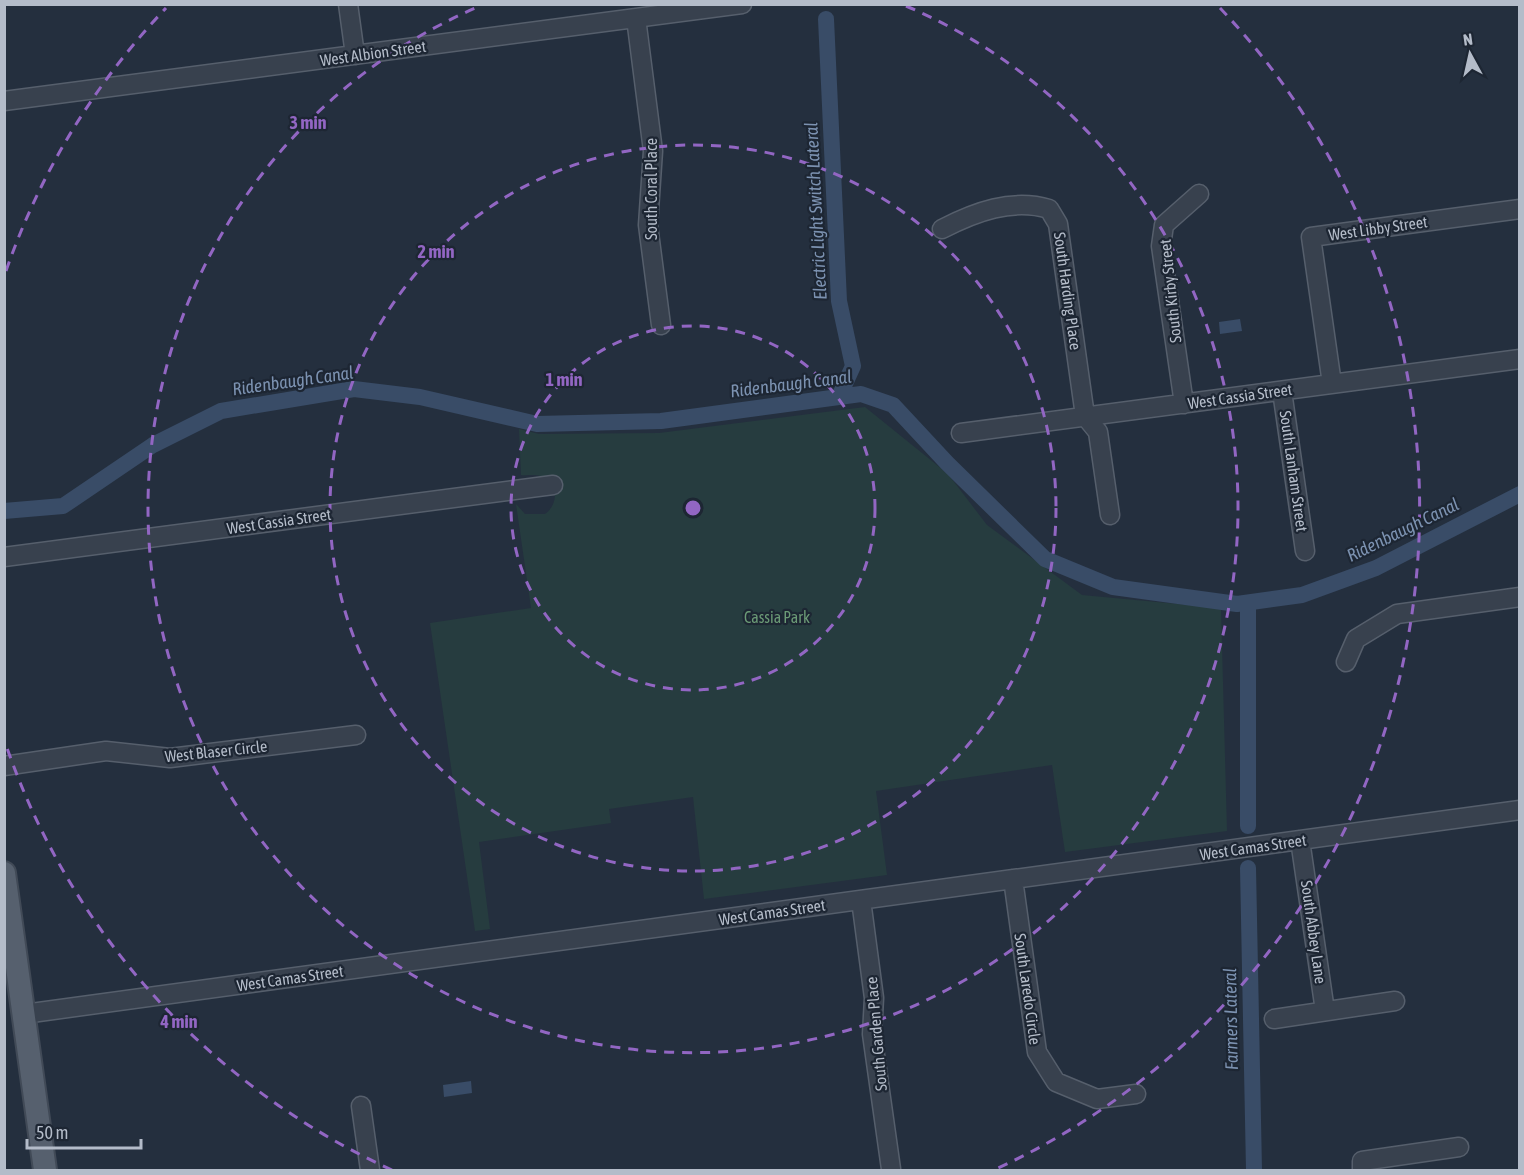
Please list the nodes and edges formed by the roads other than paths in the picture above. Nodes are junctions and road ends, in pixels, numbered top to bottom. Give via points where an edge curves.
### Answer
1 (348, 4) edge
2 (742, 4) edge
3 (636, 18) junction
4 (355, 55) junction
5 (4, 101) edge
6 (1199, 194) dead end
7 (1520, 209) edge
8 (942, 229) dead end
9 (661, 325) dead end
10 (1520, 359) edge
11 (1332, 384) junction
12 (1282, 391) junction
13 (1184, 404) junction
14 (1085, 417) junction
15 (961, 433) dead end
16 (553, 485) dead end
17 (1110, 516) dead end
18 (1305, 551) dead end
19 (4, 557) edge
20 (1520, 597) edge
21 (1346, 662) dead end
22 (356, 735) dead end
23 (4, 766) edge
24 (1520, 810) edge
25 (1301, 846) junction
26 (4, 873) edge
27 (1013, 879) junction
28 (861, 900) junction
29 (12, 978) edge
30 (1395, 1001) dead end
31 (1326, 1011) junction
32 (24, 1014) junction
33 (1274, 1019) dead end
34 (1136, 1094) dead end
35 (361, 1106) dead end
36 (1459, 1147) dead end
37 (891, 1169) dead end
38 (45, 1170) edge
39 (370, 1170) edge
40 (1362, 1170) edge

1 - 4 street
2 - 3 street, West Albion Street
3 - 4 street, West Albion Street
3 - 9 street, South Coral Place via 653,151 648,225
4 - 5 street, West Albion Street
6 - 13 street, South Kirby Street via 1164,225 1161,246
7 - 11 street, West Libby Street via 1311,237
8 - 14 street, South Harding Place via 975,212 1032,204 1049,209 1058,224
10 - 11 street, West Cassia Street
11 - 12 street, West Cassia Street
12 - 13 street, West Cassia Street
12 - 18 street, South Lanham Street
13 - 14 street, West Cassia Street
14 - 15 street, West Cassia Street
14 - 17 street via 1098,432
16 - 19 street, West Cassia Street
20 - 21 street via 1397,614 1356,639
22 - 23 street, West Blaser Circle via 170,758 106,751
24 - 25 street, West Camas Street
25 - 27 street, West Camas Street
25 - 31 street, South Abbey Lane
26 - 29 main road
27 - 28 street, West Camas Street
27 - 34 street, South Laredo Circle via 1037,1052 1056,1083 1097,1099
28 - 32 street, West Camas Street
28 - 37 street, South Garden Place via 874,998 872,1034
29 - 32 main road
30 - 31 street
31 - 33 street
32 - 38 main road
35 - 39 street
36 - 40 street via 1362,1161

